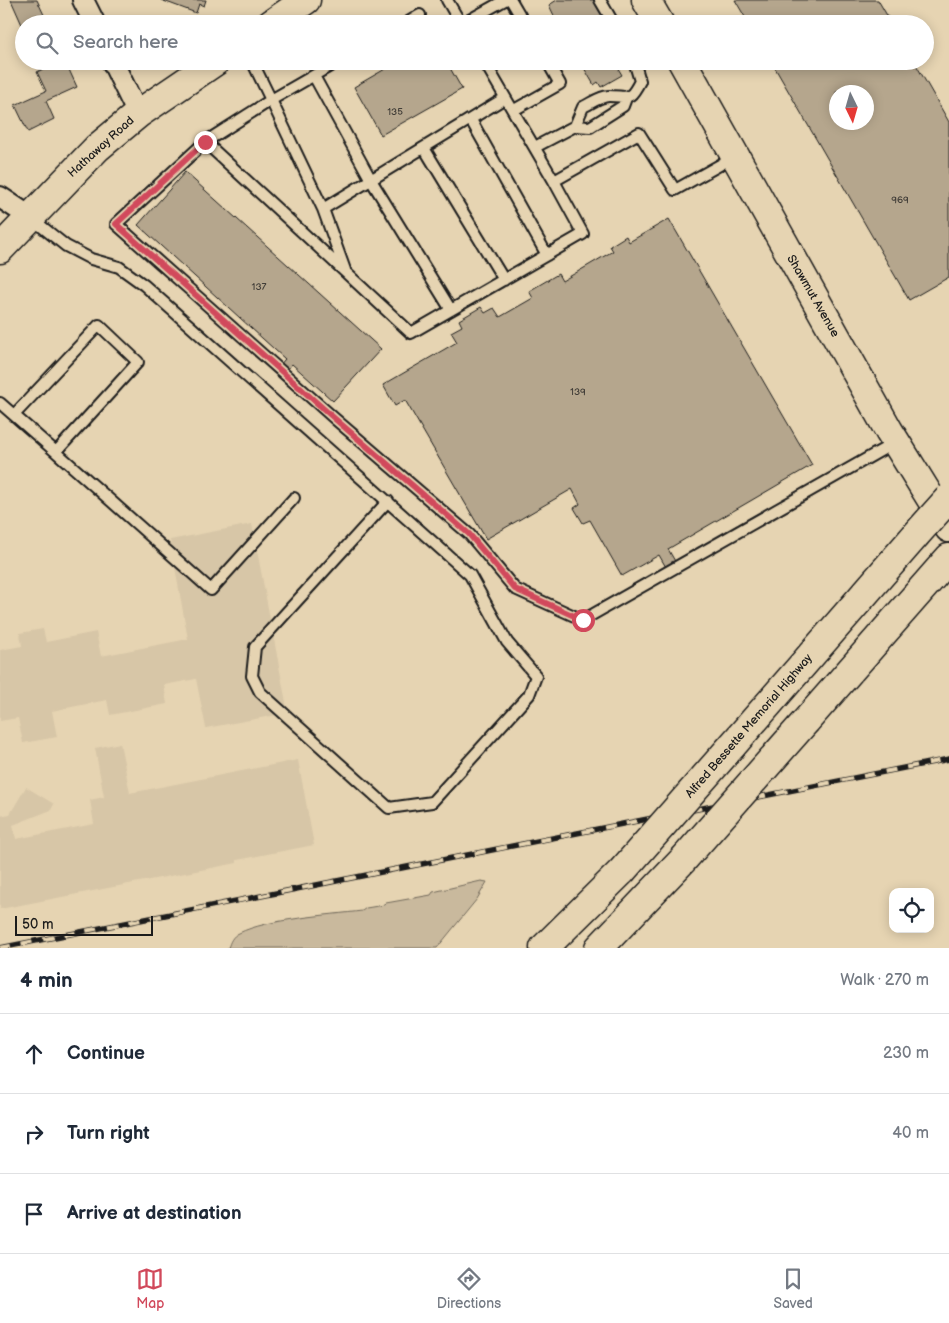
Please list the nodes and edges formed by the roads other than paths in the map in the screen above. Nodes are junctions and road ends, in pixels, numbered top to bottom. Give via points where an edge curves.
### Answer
1 (83, 0) edge
2 (306, 0) edge
3 (448, 0) edge
4 (504, 0) edge
5 (600, 0) edge
6 (646, 0) edge
7 (90, 15) edge
8 (284, 15) edge
9 (457, 15) edge
10 (478, 15) edge
11 (517, 15) edge
12 (609, 15) edge
13 (655, 15) edge
14 (116, 70) edge
15 (203, 70) edge
16 (256, 70) edge
17 (324, 70) edge
18 (489, 70) edge
19 (552, 70) edge
20 (637, 70) edge
21 (687, 70) edge
22 (314, 76) junction
23 (505, 98) junction
24 (626, 98) junction
25 (271, 100) junction
26 (514, 110) junction
27 (138, 114) junction
28 (471, 120) junction
29 (575, 126) junction
30 (205, 142) junction
31 (535, 147) junction
32 (424, 148) junction
33 (735, 156) junction
34 (371, 180) junction
35 (554, 181) junction
36 (0, 197) edge
37 (324, 209) junction
38 (30, 217) junction
39 (0, 249) edge
40 (547, 255) junction
41 (346, 273) junction
42 (504, 280) junction
43 (451, 310) junction
44 (0, 403) edge
45 (14, 415) junction
46 (896, 442) junction
47 (56, 452) junction
48 (294, 498) dead end
49 (949, 498) edge
50 (388, 501) junction
51 (949, 528) edge
52 (942, 567) edge
53 (544, 948) edge
54 (599, 948) edge

1 - 7 street
2 - 8 main road
3 - 9 lane
4 - 10 lane
4 - 11 lane
5 - 12 lane
6 - 13 main road
14 - 27 street
15 - 27 main road, Hathaway Road
16 - 25 lane
17 - 22 lane
18 - 23 lane
19 - 26 lane via 560,84
20 - 24 lane via 640,81 634,94
21 - 33 main road, Shawmut Avenue
22 - 25 lane
22 - 34 lane
23 - 26 lane
23 - 28 lane
24 - 29 lane via 623,106 590,126
24 - 29 lane via 607,96 582,107
25 - 30 lane
25 - 37 lane
26 - 31 lane
27 - 38 main road, Hathaway Road via 97,148
28 - 32 lane
28 - 40 lane
29 - 31 lane
30 - 41 lane
30 - 46 lane via 116,224 469,534 515,589 583,620
31 - 35 lane
32 - 34 lane
32 - 42 lane
33 - 35 lane via 675,190 639,134
33 - 46 main road, Shawmut Avenue
34 - 37 lane
34 - 43 lane
35 - 40 lane via 583,234
36 - 38 street
37 - 41 lane
38 - 39 main road, Hathaway Road
38 - 50 lane via 66,246 91,259 119,267 144,285
40 - 42 lane
41 - 43 lane via 412,334
42 - 43 lane
44 - 45 lane
45 - 47 lane
45 - 47 lane via 99,325 138,362
46 - 51 main road, Shawmut Avenue
47 - 48 lane via 211,590
49 - 53 main road, Alfred Bessette Memorial Highway, bridge via 622,871
50 - 50 lane via 470,575 507,642 536,676 529,695 432,802 389,808 260,692 252,676 255,647
52 - 54 main road, bridge via 683,860

